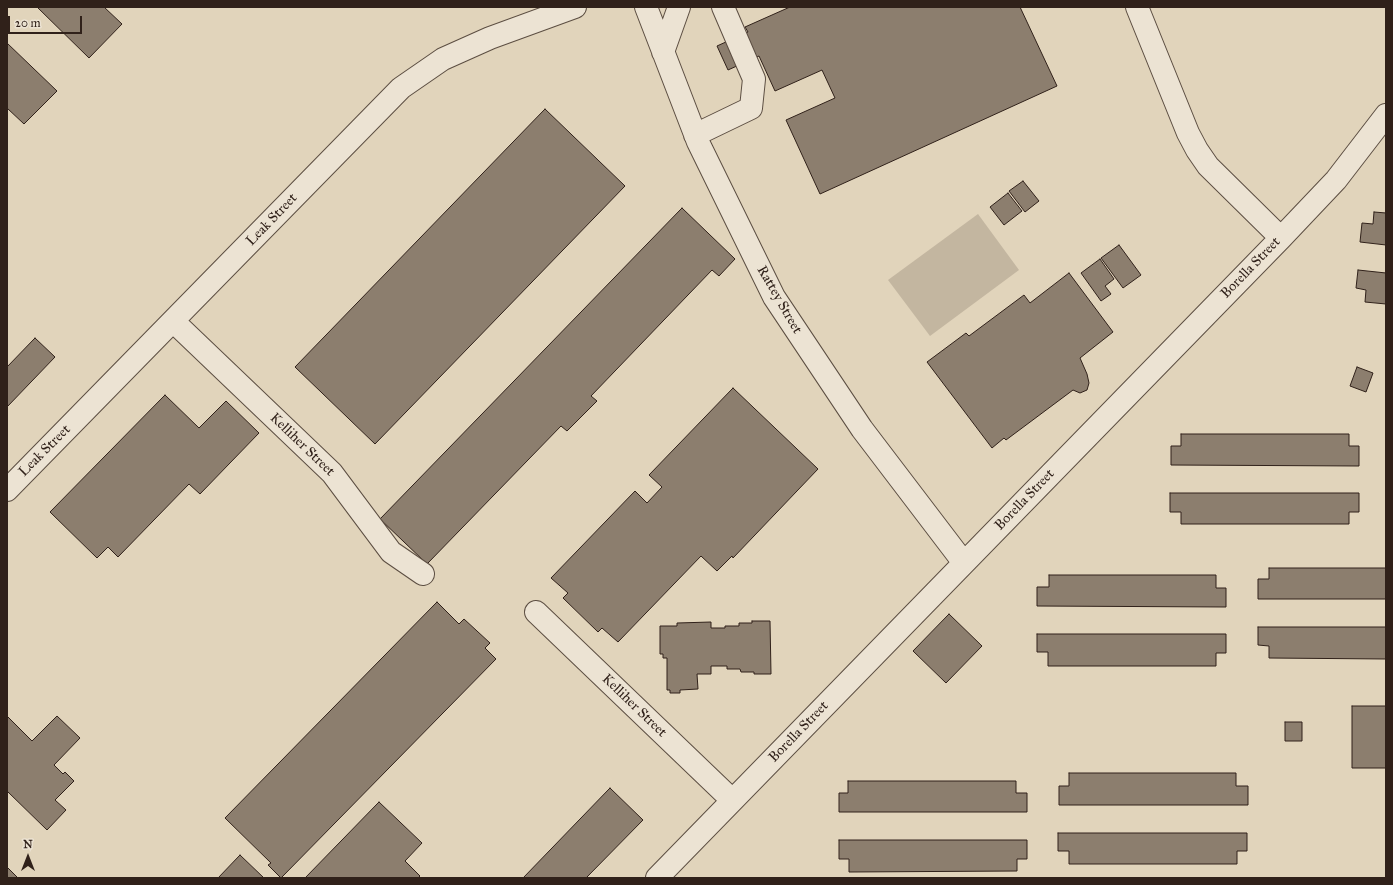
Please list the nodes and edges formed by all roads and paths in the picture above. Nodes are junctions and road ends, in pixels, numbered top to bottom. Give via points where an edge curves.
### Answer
1 (575, 7) edge
2 (646, 7) edge
3 (679, 7) edge
4 (723, 7) edge
5 (1137, 7) edge
6 (663, 52) junction
7 (1386, 115) edge
8 (695, 135) junction
9 (1281, 238) junction
10 (173, 321) junction
11 (7, 490) edge
12 (964, 563) junction
13 (423, 574) dead end
14 (536, 612) dead end
15 (732, 800) junction
16 (657, 878) edge

1 - 10 lane, Leak Street via 490,38 443,59 401,88
2 - 6 lane, Rattey Street
3 - 6 lane
4 - 8 lane via 754,79 751,108
5 - 9 lane via 1197,150 1208,166
6 - 8 lane, Rattey Street
7 - 9 lane, Borella Street via 1336,180
8 - 12 lane, Rattey Street via 774,297 862,429
9 - 12 lane, Borella Street
10 - 11 lane, Leak Street
10 - 13 lane, Kelliher Street via 332,473 392,552
12 - 15 lane, Borella Street
14 - 15 lane, Kelliher Street
15 - 16 lane, Borella Street

